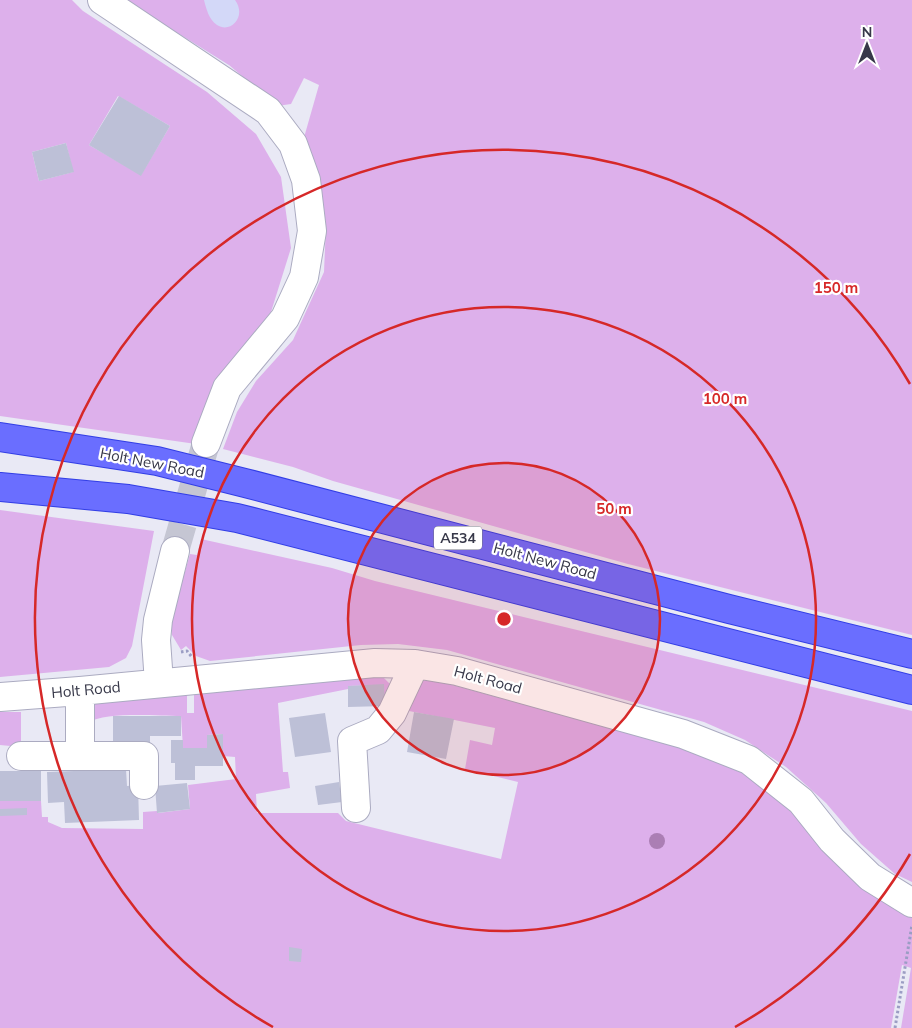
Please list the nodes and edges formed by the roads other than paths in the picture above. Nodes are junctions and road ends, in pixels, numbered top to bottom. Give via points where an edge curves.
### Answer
1 (102, 0) edge
2 (0, 438) edge
3 (206, 443) tunnel mouth
4 (0, 487) edge
5 (175, 551) tunnel mouth
6 (912, 654) edge
7 (415, 664) junction
8 (159, 684) junction
9 (912, 690) edge
10 (80, 692) junction
11 (0, 697) edge
12 (21, 756) dead end
13 (80, 756) junction
14 (144, 785) dead end
15 (356, 808) dead end
16 (912, 903) edge

1 - 3 street via 268,110 293,144 306,180 312,231 304,277 286,318 227,388
2 - 6 highway, Holt New Road / A534 via 157,461
4 - 9 highway, A534 via 128,499 237,518
5 - 8 street via 158,620
7 - 8 street, Holt Road via 375,663
7 - 15 street via 392,713 378,730 352,741
7 - 16 street, Holt Road via 457,671 683,734 748,760 801,801 832,840 870,877
8 - 10 street, Holt Road
10 - 11 street, Holt Road
10 - 13 street
12 - 13 street
13 - 14 street via 144,756

